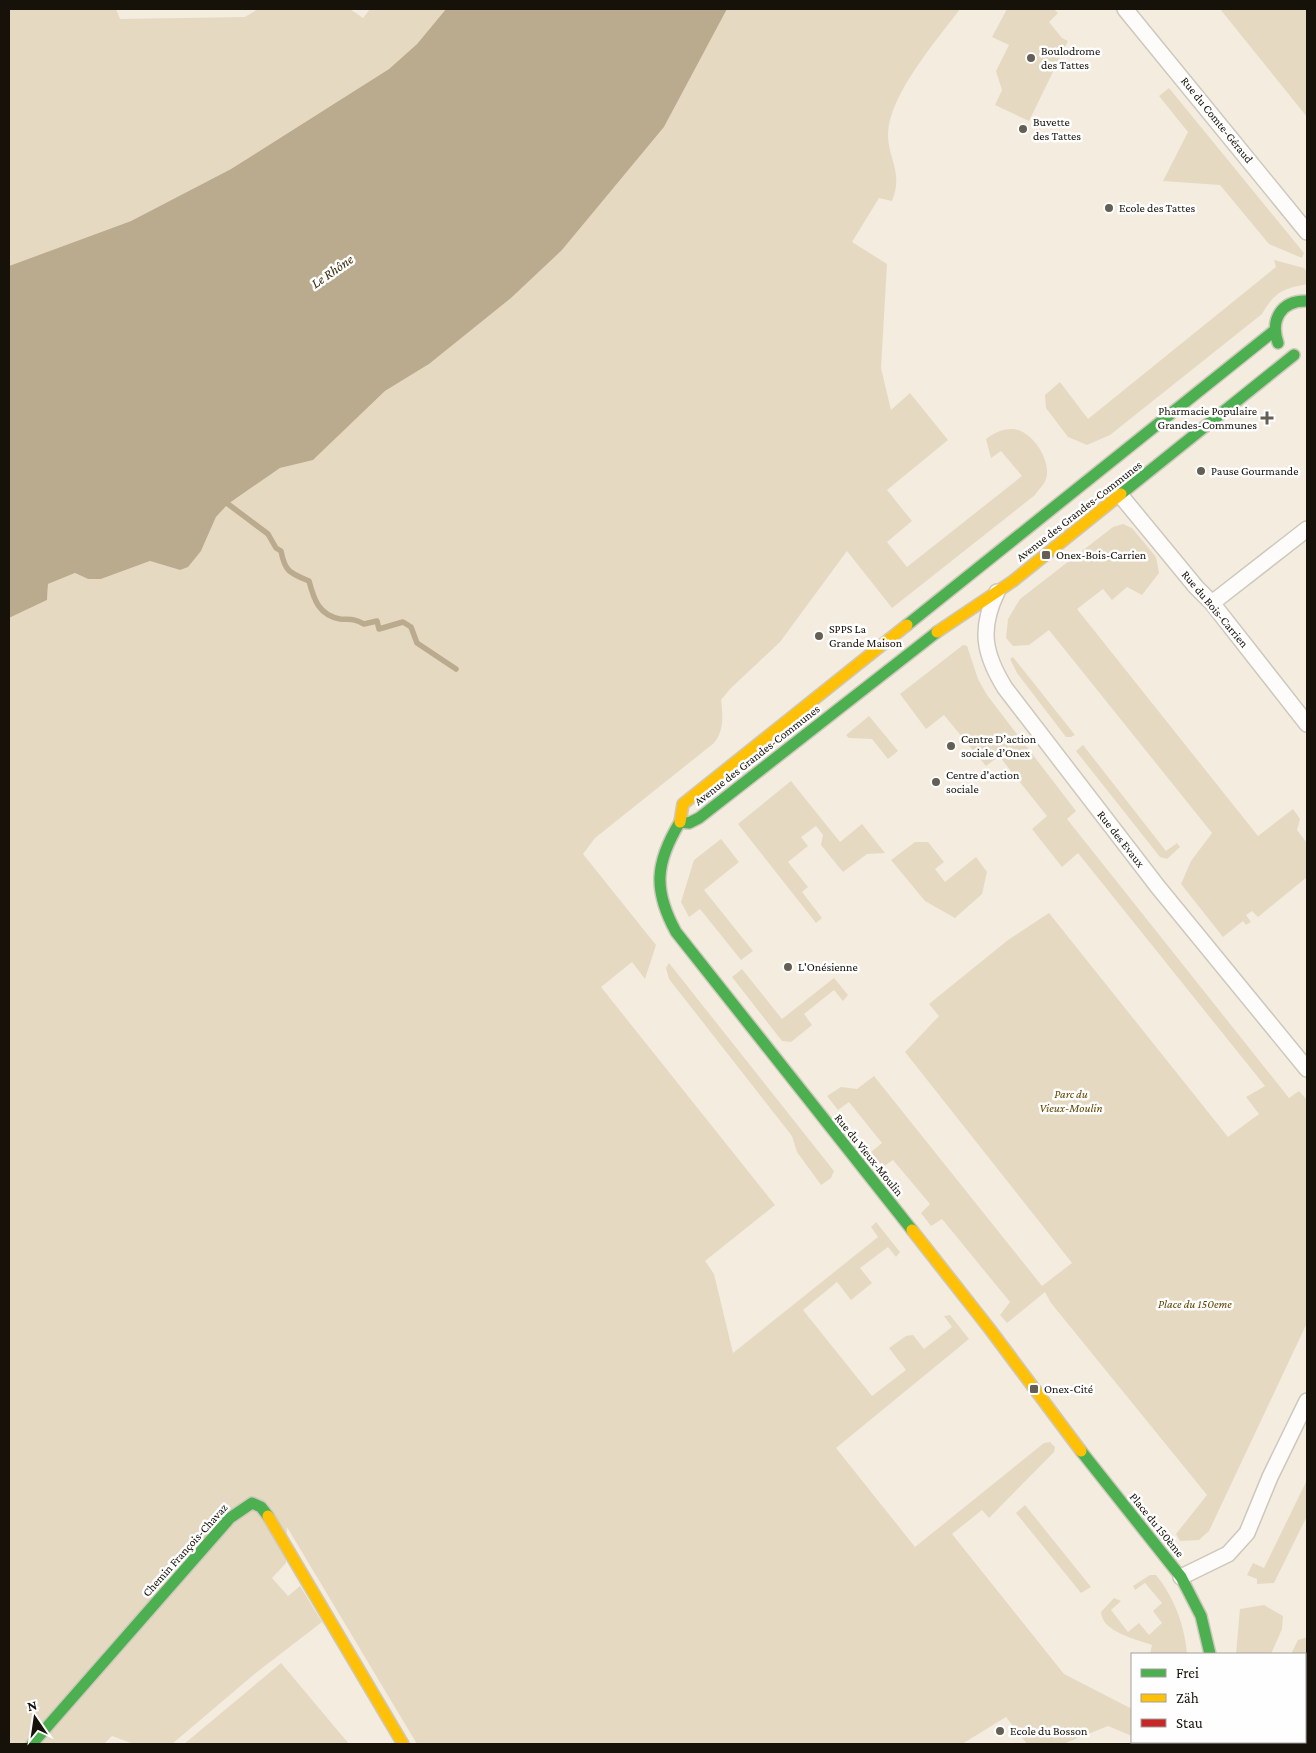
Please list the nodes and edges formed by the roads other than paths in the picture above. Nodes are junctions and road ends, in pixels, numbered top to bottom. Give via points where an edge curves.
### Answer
1 (1125, 9) edge
2 (1307, 232) edge
3 (1307, 301) edge
4 (1274, 330) junction
5 (1294, 354) junction
6 (1307, 355) edge
7 (1106, 476) junction
8 (1121, 496) junction
9 (1307, 529) edge
10 (998, 589) junction
11 (1212, 602) junction
12 (1307, 724) edge
13 (680, 822) junction
14 (1307, 1068) edge
15 (1307, 1401) edge
16 (1112, 1491) joint
17 (1181, 1577) junction
18 (1210, 1653) edge
19 (32, 1744) edge
20 (403, 1744) edge

1 - 2 street, Rue du Comte-Géraud
3 - 4 street via 1296,300 1284,306 1276,317
4 - 5 street via 1278,343
4 - 7 street, Avenue des Grandes-Communes
5 - 6 street
5 - 8 street, Avenue des Grandes-Communes
7 - 8 street
7 - 13 street, Avenue des Grandes-Communes via 683,804
8 - 10 street, Avenue des Grandes-Communes via 1013,581
8 - 11 street, Rue du Bois-Carrien
9 - 11 street
10 - 13 street, Avenue des Grandes-Communes via 944,626 700,818 689,823
10 - 14 street, Rue des Evaux via 991,604 985,637 989,660 1005,688 1158,887
11 - 12 street, Rue du Bois-Carrien
13 - 16 street, Rue du Vieux-Moulin via 665,849 658,877 661,899 676,932 989,1328
15 - 17 street via 1247,1533 1228,1554
16 - 17 street, Place du 150ème
17 - 18 street via 1201,1616
19 - 20 street, Chemin François-Chavaz via 230,1518 252,1503 261,1507 269,1517

